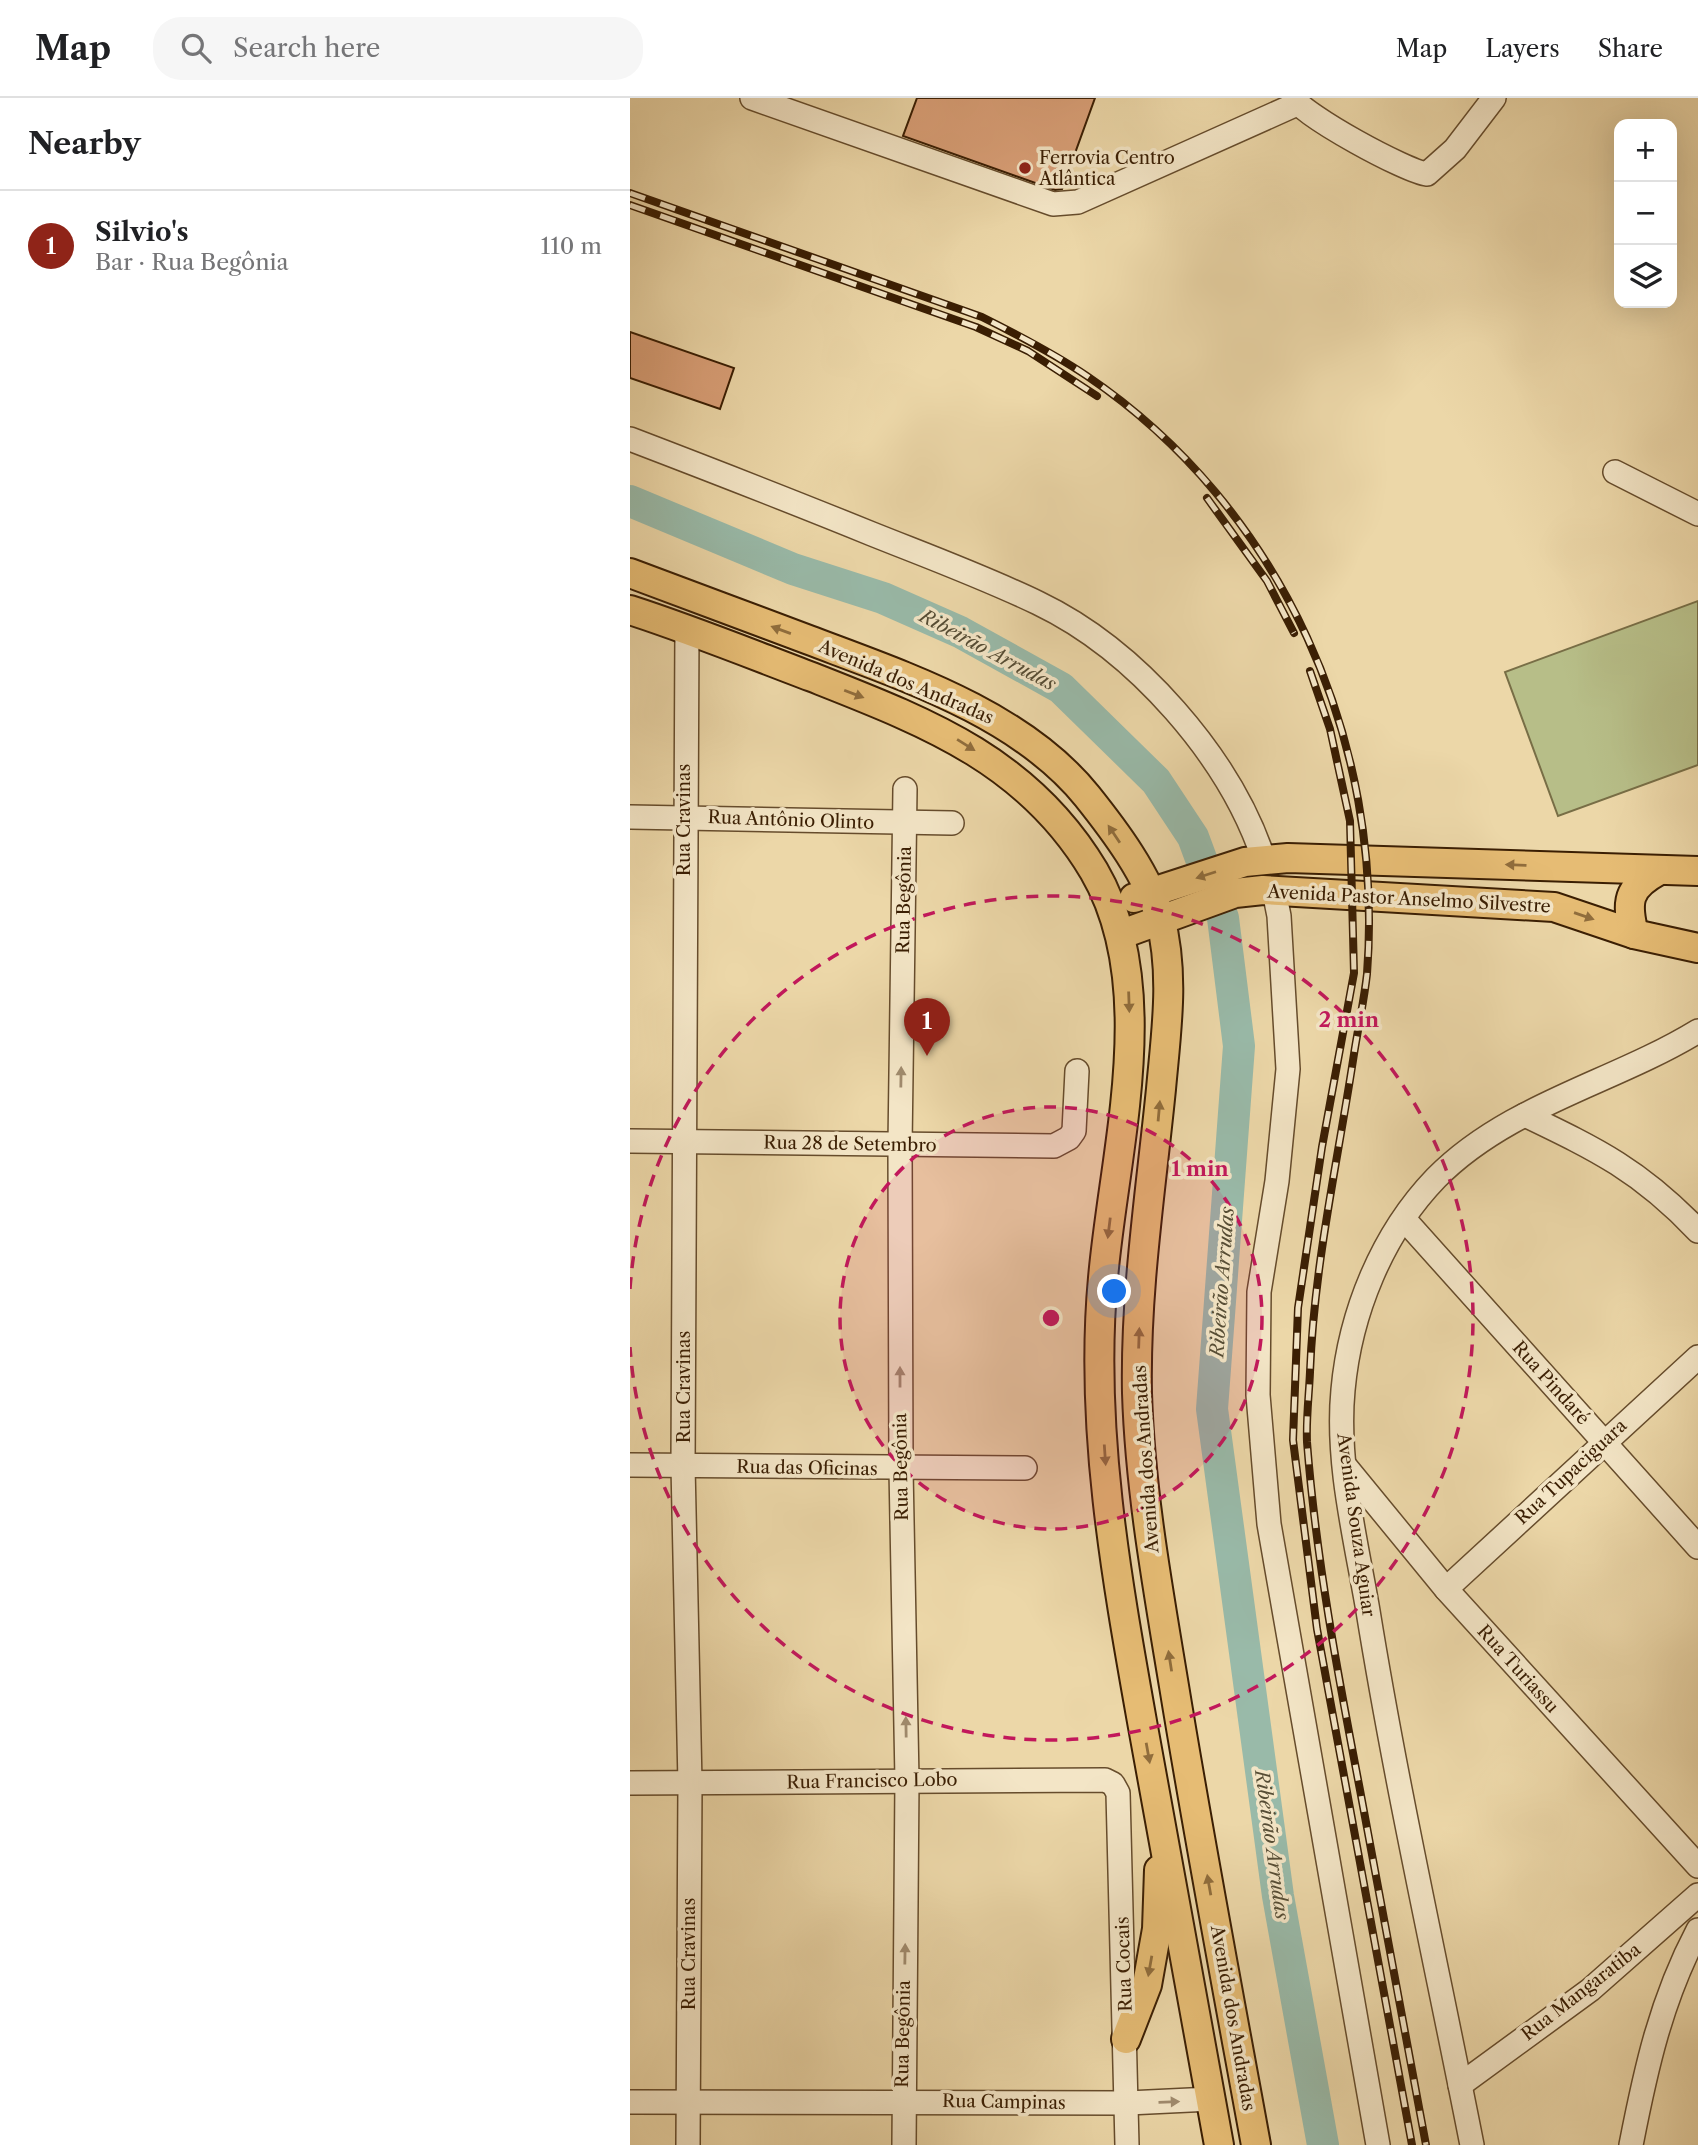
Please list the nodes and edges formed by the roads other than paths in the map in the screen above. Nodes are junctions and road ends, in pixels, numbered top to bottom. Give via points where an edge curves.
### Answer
1 (752, 98) edge
2 (1494, 98) edge
3 (1296, 101) edge
4 (630, 439) edge
5 (1615, 472) dead end
6 (1698, 514) edge
7 (630, 573) edge
8 (630, 610) edge
9 (687, 628) junction
10 (905, 789) dead end
11 (630, 817) edge
12 (684, 817) junction
13 (952, 823) dead end
14 (906, 824) junction
15 (1254, 861) junction
16 (1658, 871) junction
17 (1698, 871) edge
18 (1261, 891) junction
19 (1163, 903) junction
20 (1112, 908) junction
21 (1122, 934) junction
22 (1634, 934) junction
23 (1698, 948) edge
24 (1698, 1031) edge
25 (1077, 1071) dead end
26 (1525, 1115) junction
27 (630, 1142) edge
28 (685, 1142) junction
29 (900, 1145) junction
30 (1404, 1219) junction
31 (1698, 1231) edge
32 (1698, 1357) edge
33 (1604, 1442) junction
34 (630, 1465) edge
35 (683, 1466) junction
36 (1345, 1466) junction
37 (1026, 1468) dead end
38 (901, 1469) junction
39 (1698, 1547) edge
40 (1446, 1589) junction
41 (907, 1780) junction
42 (630, 1783) edge
43 (690, 1783) junction
44 (1113, 1784) joint
45 (1161, 1825) junction
46 (1698, 1866) edge
47 (1698, 1895) edge
48 (1698, 1930) edge
49 (1126, 2039) junction
50 (1460, 2085) junction
51 (1211, 2099) junction
52 (902, 2101) junction
53 (630, 2102) edge
54 (688, 2102) junction
55 (1128, 2103) junction
56 (688, 2145) edge
57 (904, 2145) edge
58 (1127, 2145) edge
59 (1219, 2145) edge
60 (1256, 2145) edge
61 (1378, 2145) edge
62 (1472, 2145) edge
63 (1631, 2145) edge

1 - 3 street via 1053,204 1078,202
2 - 3 street via 1449,156 1427,174 1399,166
4 - 15 street via 1039,603 1075,625 1122,660 1191,731 1227,779
5 - 6 street
19 -> 7 main road, Avenida dos Andradas via 1084,791 1033,744 993,717 870,663
8 - 9 main road, Avenida dos Andradas
9 - 12 street, Rua Cravinas
9 -> 20 main road, Avenida dos Andradas via 905,714 979,753 1021,783 1053,814 1095,873
10 - 14 street, Rua Begônia
11 - 12 street, Rua Antônio Olinto
12 - 14 street, Rua Antônio Olinto
12 - 28 street, Rua Cravinas
13 - 14 street, Rua Antônio Olinto
29 -> 14 street, Rua Begônia
16 -> 15 main road, Avenida Pastor Anselmo Silvestre via 1288,858
15 -> 19 main road, Avenida Pastor Anselmo Silvestre
16 - 17 main road, Avenida Pastor Anselmo Silvestre
16 - 22 main road via 1644,878 1630,898
18 - 19 main road, Avenida Pastor Anselmo Silvestre
18 -> 22 main road, Avenida Pastor Anselmo Silvestre via 1531,904 1577,913
18 - 61 street via 1279,916 1288,1069 1277,1181 1259,1292 1261,1421 1269,1524
19 - 20 main road, Avenida Pastor Anselmo Silvestre
19 - 21 main road, Avenida Pastor Anselmo Silvestre
60 -> 19 main road, Avenida dos Andradas via 1152,1556 1137,1392 1168,1014
20 - 21 main road, Avenida dos Andradas
21 -> 45 main road, Avenida dos Andradas via 1130,1033 1103,1279 1101,1387 1107,1485
22 - 23 main road, Avenida Pastor Anselmo Silvestre
24 - 26 street, Avenida Souza Aguiar
25 - 29 street, Rua 28 de Setembro via 1075,1122 1069,1138 1054,1146
26 - 30 street, Avenida Souza Aguiar via 1479,1143 1436,1178
26 - 31 street via 1636,1173
27 - 28 street, Rua 28 de Setembro
28 - 29 street, Rua 28 de Setembro
28 - 35 street, Rua Cravinas
38 -> 29 street, Rua Begônia
30 - 33 street, Rua Pindaré
30 - 36 street, Avenida Souza Aguiar via 1371,1278 1352,1328 1342,1391
32 - 33 street, Rua Tupaciguara
33 - 39 street, Rua Pindaré
33 - 40 street, Rua Tupaciguara
34 - 35 street, Rua das Oficinas
35 - 38 street, Rua das Oficinas
35 - 43 street, Rua Cravinas
36 - 40 street, Rua Turiassu
36 - 50 street, Avenida Souza Aguiar via 1384,1711
37 - 38 street, Rua das Oficinas
41 -> 38 street, Rua Begônia
40 - 46 street, Rua Turiassu
41 - 43 street, Rua Francisco Lobo
41 - 44 street, Rua Francisco Lobo via 1105,1780
52 -> 41 street, Rua Begônia
42 - 43 street, Rua Francisco Lobo
43 - 54 street, Rua Cravinas
44 - 49 street, Rua Cocais via 1118,1793
45 -> 49 main road via 1157,1929 1147,1985
45 - 51 main road, Avenida dos Andradas
47 - 50 street, Rua Mangaratiba via 1590,1990
48 - 63 street via 1677,1969 1650,2048
49 - 55 street, Rua Cocais
50 - 62 street, Avenida Souza Aguiar
55 -> 51 street, Rua Campinas
51 - 59 main road, Avenida dos Andradas
52 - 54 street, Rua Campinas
52 - 55 street, Rua Campinas
52 - 57 street, Rua Begônia
53 - 54 street, Rua Campinas
54 - 56 street, Rua Cravinas
55 - 58 street, Rua Cocais

